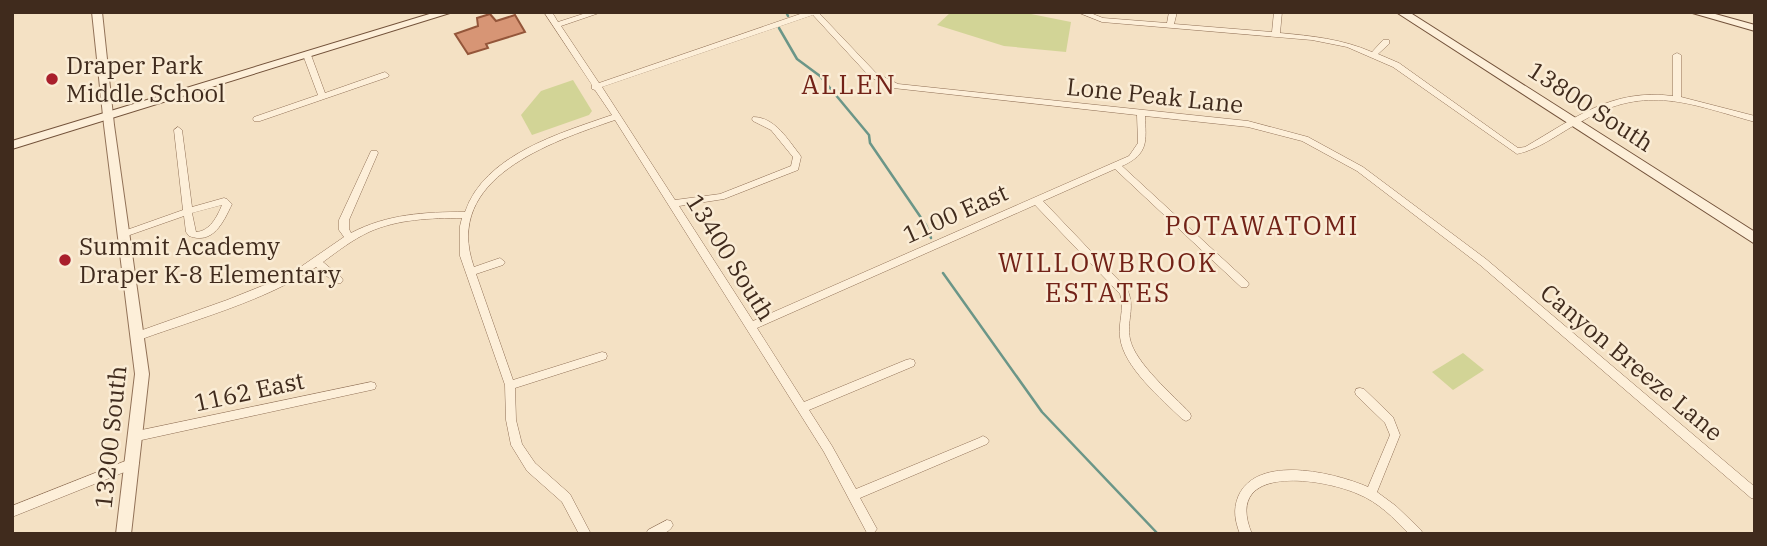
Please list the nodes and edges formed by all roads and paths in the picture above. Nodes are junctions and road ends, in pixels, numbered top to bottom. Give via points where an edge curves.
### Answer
1 (97, 12) edge
2 (448, 12) edge
3 (548, 12) edge
4 (598, 12) edge
5 (814, 12) edge
6 (1081, 12) edge
7 (1173, 12) edge
8 (1278, 12) edge
9 (1401, 12) edge
10 (1694, 12) edge
11 (431, 15) edge
12 (556, 25) junction
13 (1170, 26) junction
14 (1755, 28) edge
15 (1276, 35) junction
16 (1386, 42) dead end
17 (1374, 54) junction
18 (307, 55) junction
19 (1676, 55) dead end
20 (385, 75) dead end
21 (595, 87) junction
22 (322, 95) junction
23 (1676, 99) junction
24 (1141, 113) junction
25 (108, 116) junction
26 (616, 117) junction
27 (257, 119) dead end
28 (756, 119) dead end
29 (1755, 119) edge
30 (1575, 123) junction
31 (178, 130) dead end
32 (12, 145) edge
33 (374, 153) dead end
34 (1116, 165) junction
35 (1036, 200) junction
36 (672, 204) junction
37 (187, 213) junction
38 (467, 215) junction
39 (124, 234) junction
40 (350, 237) junction
41 (1755, 239) edge
42 (500, 262) dead end
43 (1483, 262) joint
44 (317, 263) junction
45 (471, 272) junction
46 (338, 280) dead end
47 (1244, 284) dead end
48 (750, 327) junction
49 (138, 336) junction
50 (602, 356) dead end
51 (910, 363) dead end
52 (510, 385) junction
53 (371, 386) dead end
54 (1360, 392) dead end
55 (802, 408) junction
56 (1186, 416) dead end
57 (137, 436) junction
58 (983, 441) dead end
59 (133, 463) junction
60 (1371, 494) junction
61 (1755, 494) edge
62 (853, 495) junction
63 (12, 512) edge
64 (667, 524) dead end
65 (872, 529) dead end
66 (123, 534) edge
67 (585, 534) edge
68 (653, 534) edge
69 (1246, 534) edge
70 (1417, 534) edge

1 - 25 street, 13200 South
2 - 11 main road
3 - 12 street, 13400 South
4 - 12 street
5 - 21 street, Lone Peak Lane
5 - 24 street, Lone Peak Lane via 873,75 889,84
6 - 13 street via 1097,19
7 - 13 street
8 - 15 street
9 - 30 main road, 13800 South
10 - 14 main road
11 - 18 main road
12 - 21 street, 13400 South
13 - 15 street
15 - 17 street via 1334,41
16 - 17 street
17 - 30 street via 1517,151
18 - 22 street
18 - 25 main road
19 - 23 street
20 - 22 street
21 - 26 street, 13400 South
22 - 27 street
23 - 29 street
23 - 30 street via 1624,100
24 - 34 street, 1100 East via 1140,148 1132,158
24 - 43 street, Lone Peak Lane via 1260,126 1315,144 1360,169
25 - 32 main road
25 - 39 street, 13200 South
26 - 36 street, 13400 South
26 - 38 street via 539,144 516,157 487,182
28 - 36 street via 774,128 797,157 795,168 721,197
30 - 41 main road, 13800 South
31 - 37 street
33 - 40 street via 344,219
34 - 35 street, 1100 East
34 - 47 street
35 - 48 street, 1100 East
35 - 56 street via 1124,292 1129,306 1125,334 1129,352
36 - 48 street, 13400 South
37 - 37 street via 192,234 205,235 213,229 226,202
37 - 39 street
38 - 40 street via 397,219
38 - 45 street via 463,246
39 - 49 street, 13200 South
40 - 44 street
42 - 45 street
43 - 61 street, Canyon Breeze Lane
44 - 46 street
44 - 49 street via 271,286
45 - 52 street
48 - 55 street, 13400 South
49 - 57 street, 13200 South via 142,374
50 - 52 street
51 - 55 street
52 - 67 street via 513,433 523,456 566,498
53 - 57 street, 1162 East
54 - 60 street via 1389,419 1395,435
55 - 62 street, 13400 South
57 - 59 street, 13200 South
58 - 62 street
59 - 63 street
59 - 66 street, 13200 South
60 - 69 street via 1342,483 1272,476 1255,484 1240,501 1239,518
60 - 70 street
62 - 65 street, 13400 South
64 - 68 street

